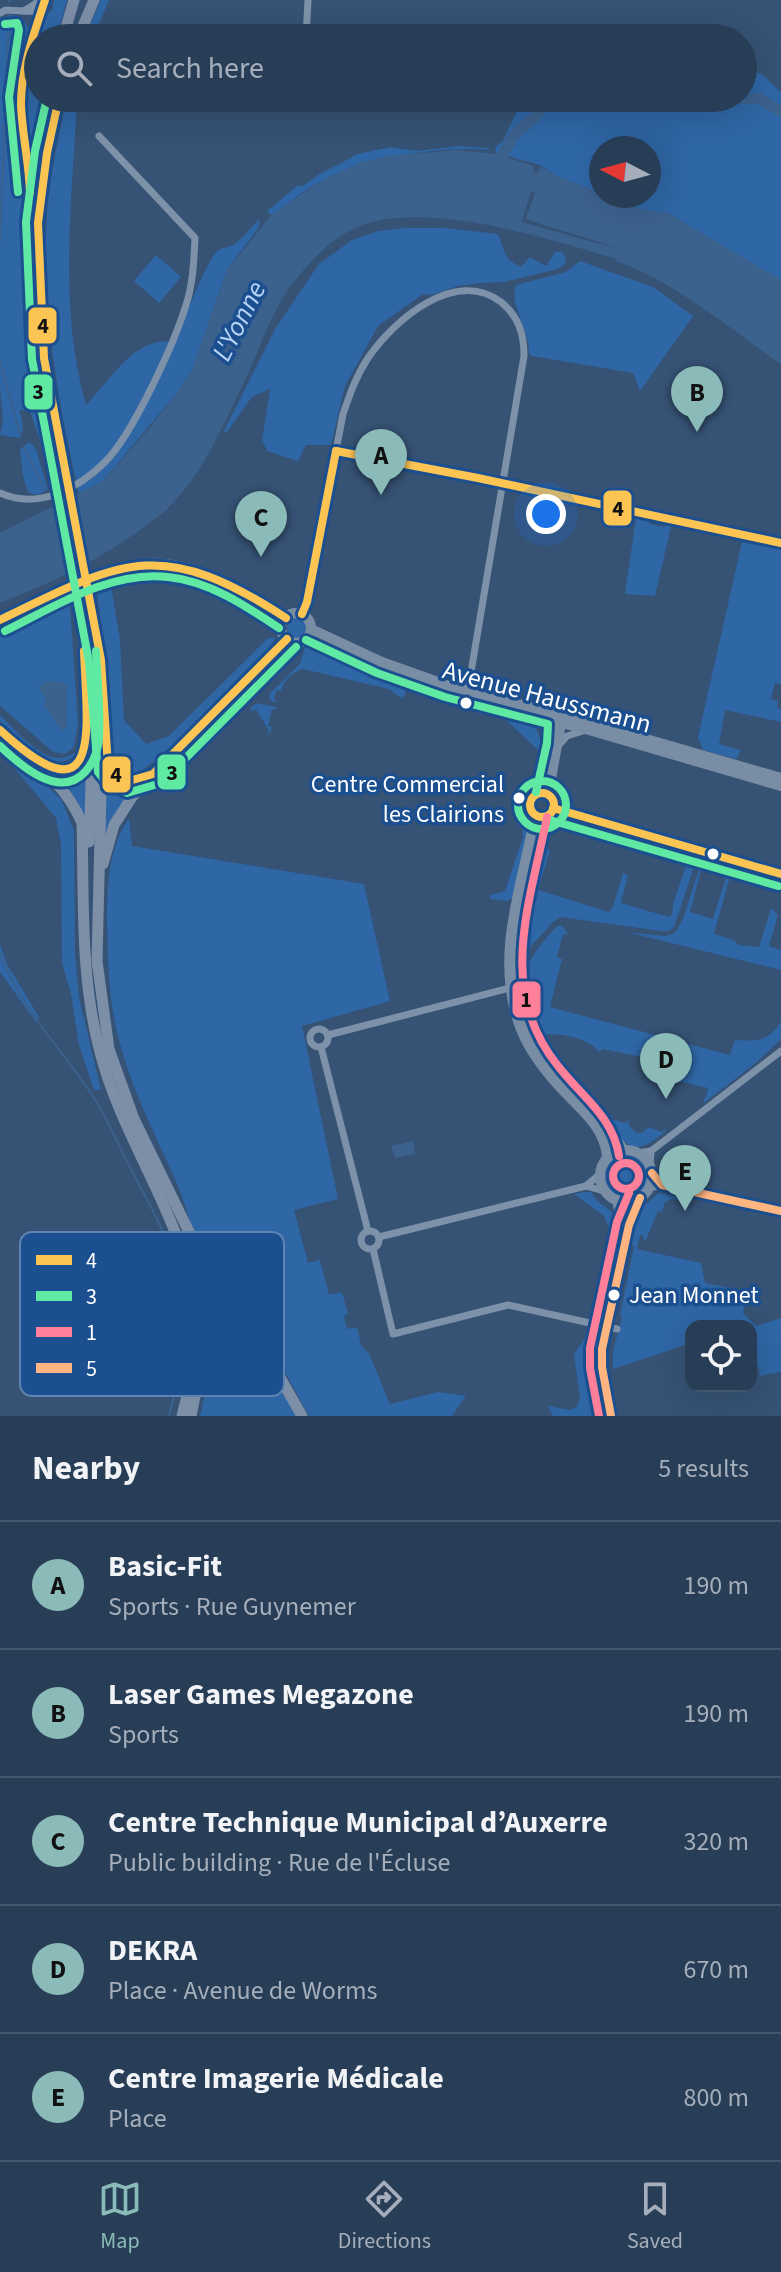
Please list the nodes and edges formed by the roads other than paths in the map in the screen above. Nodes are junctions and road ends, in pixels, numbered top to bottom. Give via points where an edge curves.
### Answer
1 (52, 0) edge
2 (74, 0) edge
3 (308, 0) edge
4 (93, 1) edge
5 (42, 4) edge
6 (24, 11) junction
7 (0, 13) edge
8 (31, 24) edge
9 (36, 24) edge
10 (67, 24) edge
11 (84, 24) edge
12 (307, 24) edge
13 (24, 65) edge
14 (47, 112) edge
15 (56, 112) edge
16 (99, 136) dead end
17 (37, 178) junction
18 (30, 224) junction
19 (44, 358) junction
20 (336, 451) junction
21 (60, 477) junction
22 (503, 483) junction
23 (0, 493) edge
24 (781, 543) edge
25 (82, 595) junction
26 (302, 614) junction
27 (286, 618) junction
28 (0, 620) edge
29 (82, 624) junction
30 (95, 633) junction
31 (309, 634) junction
32 (287, 639) junction
33 (468, 690) junction
34 (535, 716) junction
35 (560, 720) junction
36 (0, 730) edge
37 (589, 730) junction
38 (555, 744) junction
39 (35, 762) junction
40 (153, 774) junction
41 (781, 778) edge
42 (781, 786) edge
43 (543, 794) junction
44 (553, 808) junction
45 (539, 816) junction
46 (781, 874) edge
47 (97, 908) junction
48 (86, 927) junction
49 (510, 988) junction
50 (328, 1035) junction
51 (321, 1047) junction
52 (781, 1051) edge
53 (624, 1150) junction
54 (651, 1151) junction
55 (638, 1153) junction
56 (607, 1158) junction
57 (651, 1169) junction
58 (600, 1174) junction
59 (662, 1185) junction
60 (586, 1186) junction
61 (649, 1188) junction
62 (604, 1191) junction
63 (640, 1198) junction
64 (617, 1200) junction
65 (781, 1211) edge
66 (181, 1216) junction
67 (368, 1231) junction
68 (175, 1232) edge
69 (186, 1232) edge
70 (189, 1232) edge
71 (379, 1237) junction
72 (373, 1249) junction
73 (608, 1327) junction
74 (284, 1384) edge
75 (185, 1396) edge
76 (194, 1396) edge
77 (182, 1416) edge
78 (191, 1416) edge
79 (302, 1416) edge
80 (604, 1416) edge
81 (611, 1416) edge

1 - 5 main road via 50,8
2 - 10 main road
3 - 12 street
4 - 11 main road
5 - 6 street
5 - 6 street
5 - 9 main road
6 - 7 street
6 - 8 street
13 - 18 main road via 21,100
14 - 17 main road
15 - 19 main road via 38,223
16 - 23 street via 195,238 187,303 122,440 105,462 71,488 44,499
17 - 18 main road
17 - 19 main road via 35,282
18 - 21 main road via 34,338
19 - 21 main road
20 - 22 street
20 - 22 street via 353,385 374,349 424,305 470,290 495,298 522,330
20 - 26 street
21 - 25 main road, bridge
22 - 24 street
22 - 33 street
25 - 29 main road
25 - 30 main road
26 - 27 street
26 - 31 street via 309,620
27 - 28 street via 198,571 151,563 106,572
27 - 32 street via 282,626
29 - 39 main road via 85,752 68,769 58,771
29 - 48 main road via 92,715
30 - 40 main road via 108,766 129,781
30 - 47 main road via 102,750
31 - 32 street via 299,643
31 - 33 street, Avenue Haussmann
31 - 34 street, Avenue Haussmann via 420,685
32 - 40 main road
33 - 35 street, Avenue Haussmann
34 - 35 street, Avenue Haussmann
34 - 38 street
35 - 37 street, Avenue Haussmann
35 - 38 street
35 - 41 street, Avenue Haussmann
36 - 39 main road
37 - 38 street via 571,733
37 - 42 street, Avenue Haussmann
38 - 43 street
39 - 48 main road via 64,790 82,823
40 - 47 main road via 114,825
43 - 44 street via 553,800
43 - 45 street via 530,802
44 - 45 street
44 - 46 street
45 - 49 street via 510,938
45 - 53 street via 518,937 521,1004 545,1057
47 - 66 main road via 97,961 109,1049 134,1119
48 - 68 main road via 91,1013 108,1082
49 - 50 street
49 - 56 street via 527,1042 601,1132
50 - 51 street
50 - 51 street via 316,1029 306,1040
51 - 67 street
52 - 54 street
53 - 55 street
53 - 56 street
54 - 55 street
54 - 57 street
55 - 57 street
56 - 58 street
57 - 59 street
57 - 61 street
58 - 60 street
58 - 62 street
59 - 61 street
59 - 65 street
60 - 62 street
60 - 71 street
61 - 63 street
62 - 64 street
63 - 64 street
63 - 73 street via 629,1225
64 - 73 street via 622,1224
66 - 69 main road
66 - 70 main road
67 - 71 street
67 - 72 street via 361,1242
71 - 72 street
72 - 73 street via 393,1334 508,1305
73 - 80 street via 593,1361
73 - 81 street via 601,1359
74 - 79 main road
75 - 77 main road
76 - 78 main road

